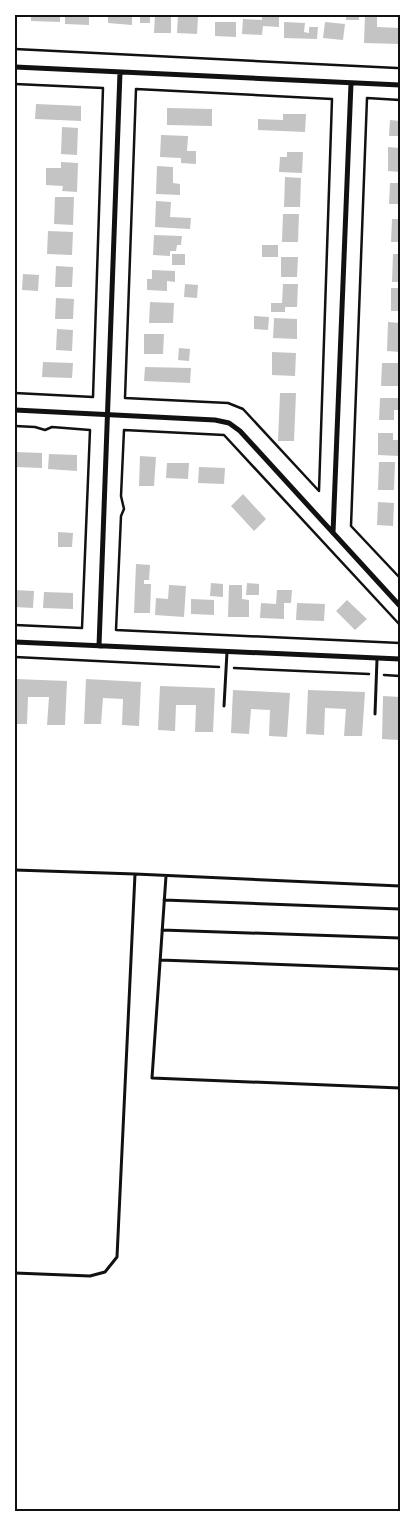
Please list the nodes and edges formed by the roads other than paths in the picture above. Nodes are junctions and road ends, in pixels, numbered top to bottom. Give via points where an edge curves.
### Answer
1 (15, 67) edge
2 (120, 72) junction
3 (352, 83) junction
4 (400, 85) edge
5 (15, 410) edge
6 (108, 414) junction
7 (333, 533) junction
8 (400, 606) edge
9 (15, 642) edge
10 (99, 646) junction
11 (227, 652) junction
12 (377, 658) junction
13 (400, 660) edge
14 (224, 706) dead end
15 (375, 714) dead end
16 (15, 870) edge
17 (135, 874) junction
18 (166, 876) junction
19 (400, 886) edge
20 (164, 900) junction
21 (400, 909) edge
22 (162, 930) junction
23 (400, 938) edge
24 (160, 960) junction
25 (400, 969) edge
26 (400, 1088) edge
27 (15, 1273) edge

1 - 2 street
2 - 3 street
2 - 6 street
3 - 4 street
3 - 7 street
5 - 6 street
6 - 7 street via 228,423 240,431
6 - 10 street
7 - 8 street
9 - 10 street
10 - 11 street
11 - 12 street
11 - 14 lane
12 - 13 street
12 - 15 lane
16 - 17 lane
17 - 18 lane
17 - 27 lane via 117,1257 105,1272 90,1276
18 - 19 lane
18 - 20 lane
20 - 21 lane
20 - 22 lane
22 - 23 lane
22 - 24 lane
24 - 25 lane
24 - 26 lane via 152,1078

